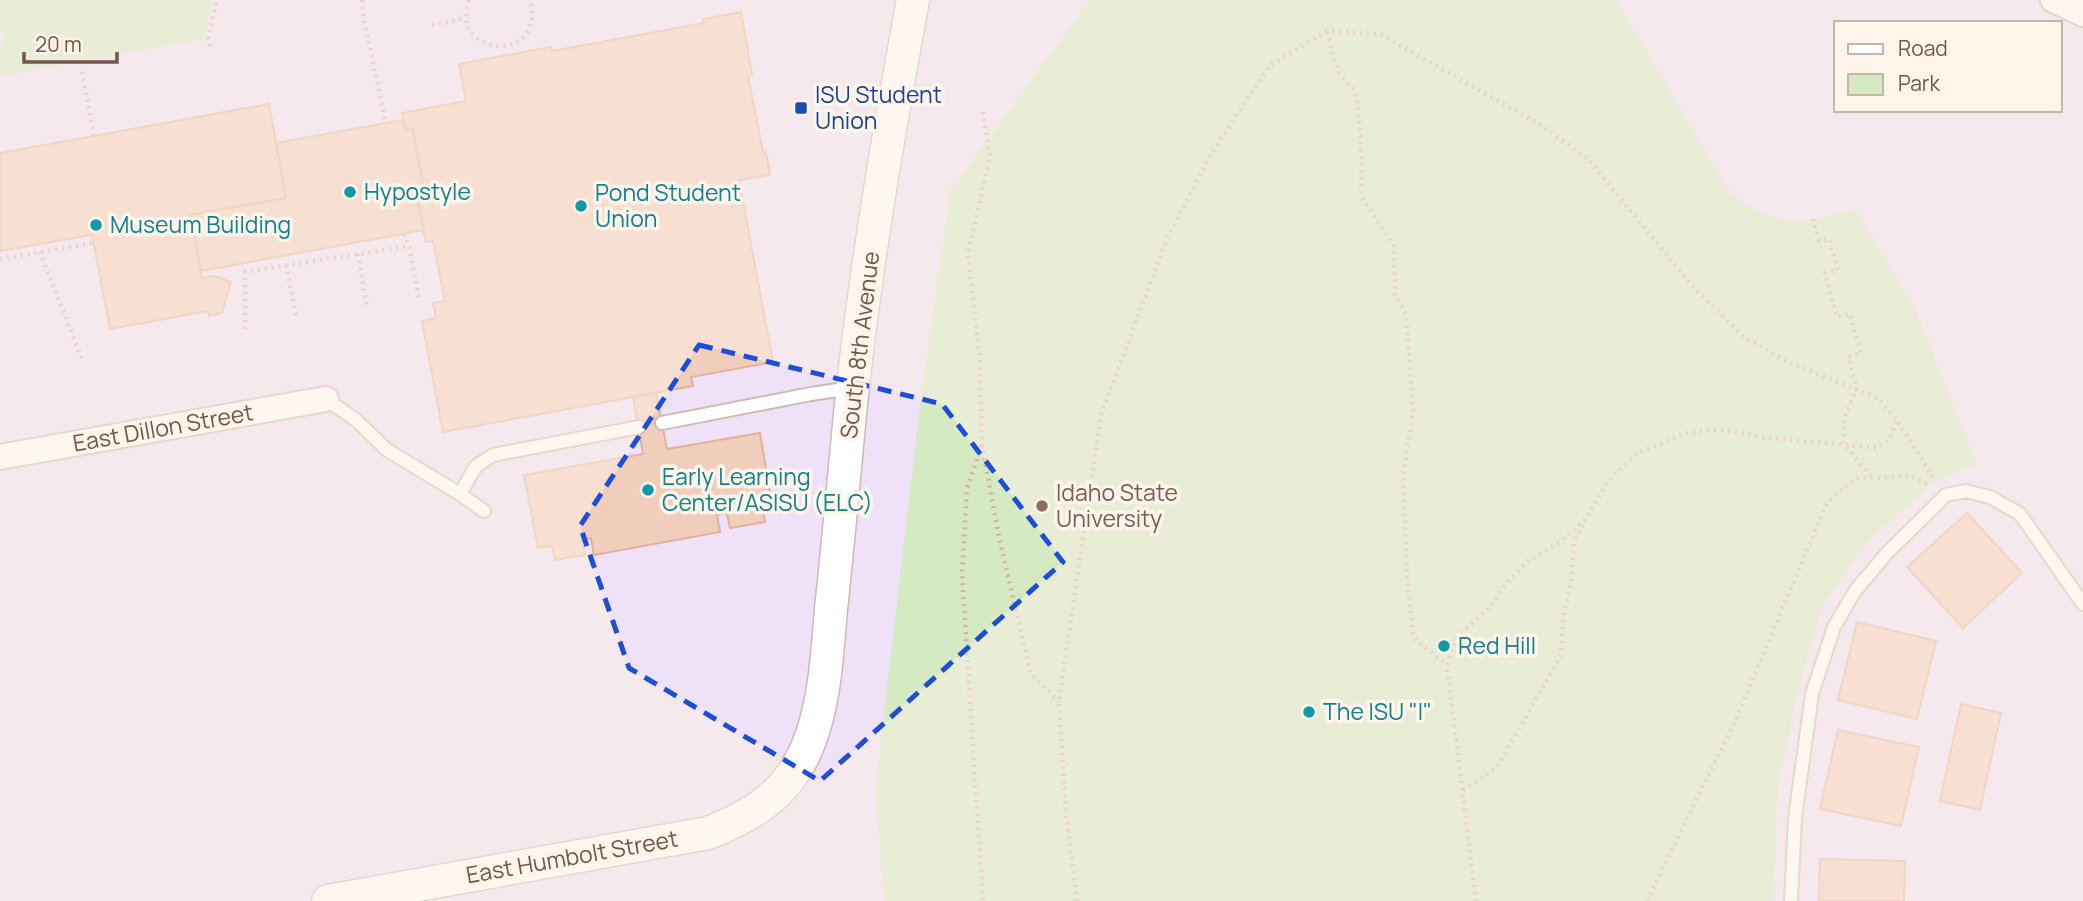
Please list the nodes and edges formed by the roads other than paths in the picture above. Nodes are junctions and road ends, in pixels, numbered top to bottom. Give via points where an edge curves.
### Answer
1 (913, 0) edge
2 (2053, 0) edge
3 (2083, 14) edge
4 (853, 388) junction
5 (326, 399) joint
6 (662, 423) dead end
7 (639, 427) dead end
8 (0, 457) edge
9 (460, 494) junction
10 (484, 511) dead end
11 (2083, 604) edge
12 (795, 771) joint
13 (328, 901) edge
14 (1791, 901) edge

1 - 4 street, South 8th Avenue via 884,163
2 - 3 street
4 - 6 lane
4 - 12 street, South 8th Avenue via 824,680 807,748
5 - 8 street, East Dillon Street
5 - 9 lane via 387,450
7 - 9 lane via 493,455 476,466
9 - 10 lane
11 - 14 lane via 2020,514 1990,497 1966,491 1946,495 1888,553 1855,591 1834,626 1812,694 1795,818
12 - 13 street, East Humbolt Street via 754,813 708,833

